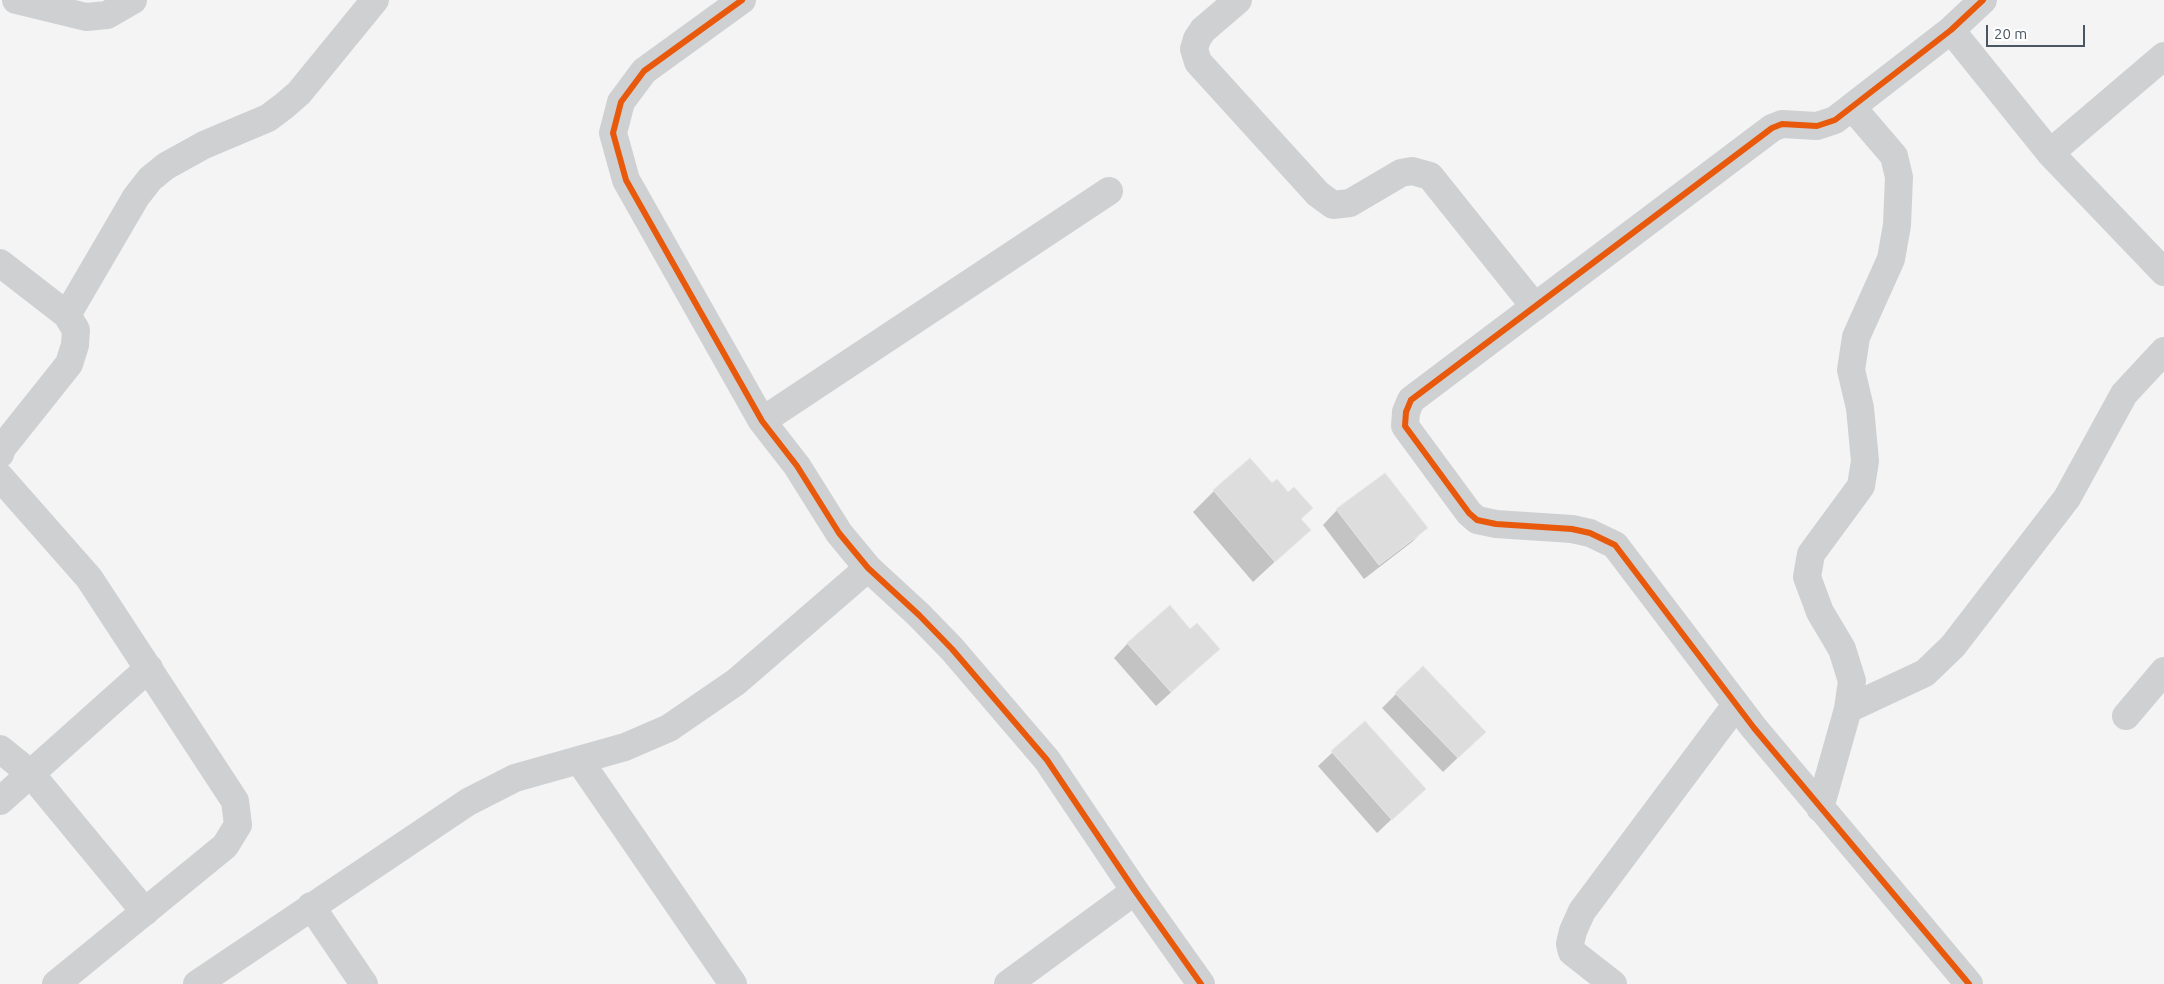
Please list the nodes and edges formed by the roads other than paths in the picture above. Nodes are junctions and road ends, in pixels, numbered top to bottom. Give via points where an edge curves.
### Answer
1 (16, 0) edge
2 (133, 0) edge
3 (375, 0) edge
4 (742, 0) edge
5 (1238, 0) edge
6 (1983, 0) edge
7 (1951, 30) junction
8 (2164, 56) edge
9 (1852, 107) junction
10 (2050, 153) junction
11 (1109, 191) dead end
12 (0, 263) edge
13 (2164, 272) edge
14 (1535, 307) junction
15 (67, 315) junction
16 (2164, 350) edge
17 (762, 421) junction
18 (0, 454) edge
19 (0, 477) edge
20 (868, 568) junction
21 (149, 668) junction
22 (2164, 671) edge
23 (1736, 705) junction
24 (1848, 710) junction
25 (2126, 716) dead end
26 (0, 750) edge
27 (579, 760) junction
28 (31, 774) junction
29 (0, 801) edge
30 (1820, 808) junction
31 (1135, 891) junction
32 (311, 906) junction
33 (145, 912) junction
34 (56, 984) edge
35 (196, 984) edge
36 (364, 984) edge
37 (733, 984) edge
38 (1008, 984) edge
39 (1201, 984) edge
40 (1613, 984) edge
41 (1969, 984) edge

1 - 2 street via 86,17 107,15
3 - 15 street via 299,93 284,106 268,118 204,145 150,179 136,196
4 - 17 street via 644,71 621,102 613,133 626,180
5 - 14 street via 1197,39 1194,49 1198,62 1318,194 1334,205 1350,203 1401,173 1412,171 1430,176
6 - 7 street
7 - 9 street
7 - 10 street
8 - 10 street
9 - 14 street via 1835,120 1817,126 1782,124 1772,128
9 - 24 street via 1894,156 1899,176 1897,225 1891,259 1856,337 1851,370 1860,408 1865,461 1861,486 1811,554 1807,577 1820,612 1842,649 1852,680
10 - 13 street
11 - 17 street
12 - 15 street
14 - 23 street via 1411,400 1405,426 1469,513 1478,520 1572,529 1615,545
15 - 18 street via 76,330 69,364
16 - 24 street via 2124,394 2067,498 1953,646 1925,673
17 - 20 street via 797,466 839,533
19 - 21 street via 89,578
20 - 27 street via 736,682 669,728 624,747
20 - 31 street via 952,649 1047,760
21 - 28 street
21 - 33 street via 235,800 238,825 226,846
22 - 25 street
23 - 30 street
23 - 40 street via 1582,911 1573,931 1572,952
24 - 30 street
26 - 28 street
27 - 32 street via 515,778 468,802
27 - 37 street
28 - 29 street
28 - 33 street
30 - 41 street
31 - 38 street
31 - 39 street
32 - 35 street
32 - 36 street
33 - 34 street

